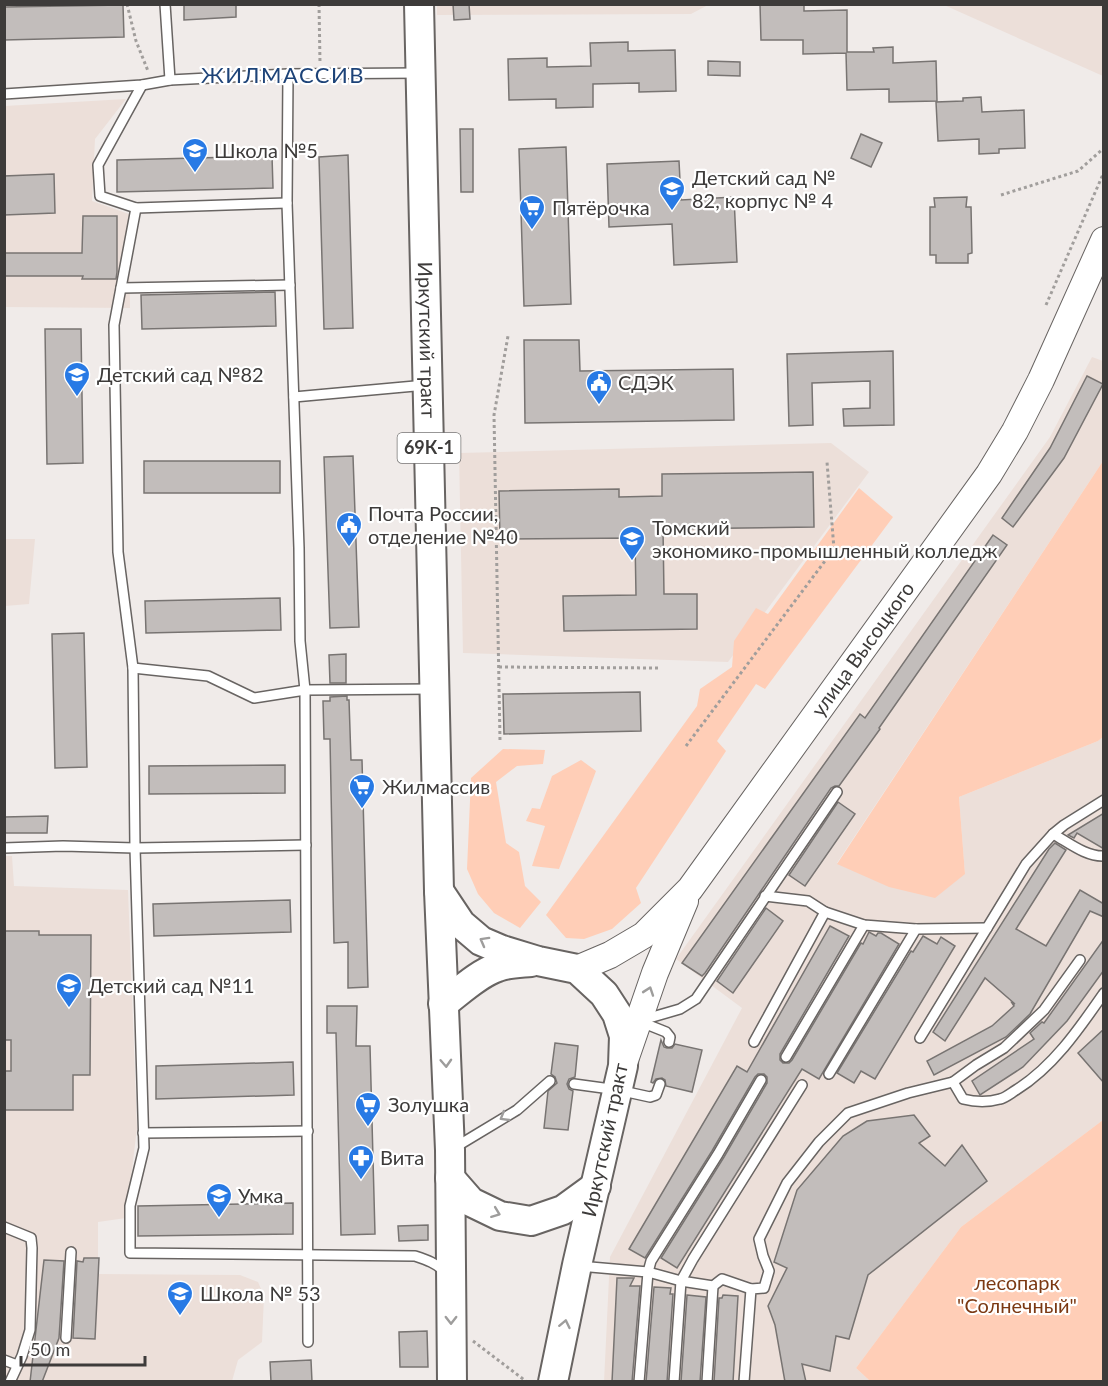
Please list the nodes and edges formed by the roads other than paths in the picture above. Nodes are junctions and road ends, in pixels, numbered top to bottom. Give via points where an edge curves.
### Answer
1 (165, 4) edge
2 (419, 4) edge
3 (421, 73) junction
4 (288, 74) junction
5 (170, 80) junction
6 (147, 84) junction
7 (4, 94) edge
8 (287, 203) junction
9 (136, 208) junction
10 (1104, 240) edge
11 (290, 285) junction
12 (121, 288) junction
13 (428, 384) junction
14 (294, 398) junction
15 (133, 669) junction
16 (435, 688) junction
17 (305, 690) junction
18 (837, 792) dead end
19 (1104, 800) edge
20 (1053, 834) junction
21 (306, 845) junction
22 (4, 848) edge
23 (135, 848) junction
24 (1104, 856) edge
25 (690, 889) junction
26 (439, 891) junction
27 (765, 896) junction
28 (825, 912) junction
29 (864, 925) junction
30 (987, 927) junction
31 (916, 929) junction
32 (1080, 960) dead end
33 (538, 961) junction
34 (577, 969) junction
35 (1104, 993) edge
36 (443, 1004) junction
37 (639, 1021) junction
38 (920, 1038) dead end
39 (669, 1042) dead end
40 (754, 1042) dead end
41 (786, 1057) dead end
42 (830, 1074) dead end
43 (620, 1078) junction
44 (761, 1080) dead end
45 (550, 1081) dead end
46 (953, 1082) junction
47 (574, 1084) dead end
48 (660, 1084) dead end
49 (802, 1085) dead end
50 (308, 1131) junction
51 (143, 1133) junction
52 (450, 1150) junction
53 (450, 1178) junction
54 (596, 1186) junction
55 (4, 1227) edge
56 (71, 1252) dead end
57 (308, 1255) junction
58 (577, 1266) junction
59 (648, 1272) junction
60 (451, 1277) junction
61 (681, 1281) junction
62 (713, 1286) junction
63 (751, 1289) junction
64 (66, 1338) dead end
65 (308, 1342) dead end
66 (4, 1360) edge
67 (17, 1365) junction
68 (9, 1382) edge
69 (452, 1382) edge
70 (553, 1382) edge
71 (639, 1382) edge
72 (674, 1382) edge
73 (707, 1382) edge
74 (744, 1382) edge

1 - 5 lane
2 - 3 main road, Иркутский тракт / 69К-1
3 - 4 lane
3 - 13 main road, Иркутский тракт / 69К-1
4 - 5 lane
4 - 8 lane
5 - 6 lane
6 - 7 lane
6 - 9 lane via 98,165 99,196
8 - 9 lane
8 - 11 lane
9 - 12 lane
10 - 25 main road, улица Высоцкого via 1041,380 989,474
11 - 12 lane
11 - 14 lane
12 - 15 lane via 114,325 118,552
13 - 14 lane
13 - 16 main road, Иркутский тракт / 69К-1
14 - 17 lane via 300,641
15 - 17 lane via 208,676 254,698
15 - 23 lane
16 - 17 lane
16 - 26 main road, Иркутский тракт / 69К-1
17 - 21 lane
18 - 27 lane
19 - 20 lane
20 - 24 lane
20 - 30 lane via 1026,864
21 - 23 lane
21 - 50 lane
22 - 23 lane
23 - 51 lane
25 - 34 main road, улица Высоцкого via 644,935
37 -> 25 main road, улица Высоцкого
33 -> 26 main road via 481,941 461,924
26 - 36 main road, Иркутский тракт
27 - 28 lane via 808,901
27 - 37 lane via 696,999 680,1009
28 - 29 lane
28 - 40 lane
29 - 31 lane
29 - 41 lane
30 - 31 lane
30 - 38 lane
31 - 42 lane
32 - 46 lane via 1044,1010 1004,1048
33 - 34 main road
33 - 36 main road via 496,967
34 - 43 main road, Иркутский тракт via 604,994 617,1014 624,1036
35 - 46 lane via 1055,1057 1030,1081 1001,1099 977,1103 963,1099
36 -> 52 main road, Иркутский тракт
37 - 39 lane via 666,1032
37 - 43 main road, улица Высоцкого
43 - 47 lane
43 - 48 lane via 653,1097
43 - 54 main road, Иркутский тракт
44 - 59 lane
45 -> 52 lane via 517,1110
46 - 63 lane via 848,1113 819,1142 787,1183 759,1239 769,1270 764,1288
49 - 61 lane
50 - 51 lane
50 - 57 lane
51 - 57 lane via 144,1148 130,1206 130,1253
52 - 53 main road, Иркутский тракт
53 -> 54 main road via 471,1202 500,1216 531,1221 563,1210
53 - 60 main road, Иркутский тракт
54 - 58 main road, Иркутский тракт
55 - 67 lane via 31,1238 30,1330
56 - 64 lane
57 - 60 lane via 415,1256 429,1260
57 - 65 lane
58 - 59 lane
70 -> 58 main road, Иркутский тракт
59 - 61 lane
59 - 71 lane
60 -> 69 main road, Иркутский тракт
61 - 62 lane
61 - 72 lane
62 - 63 lane via 722,1279
62 - 73 lane
63 - 74 lane
66 - 67 lane
67 - 68 lane

